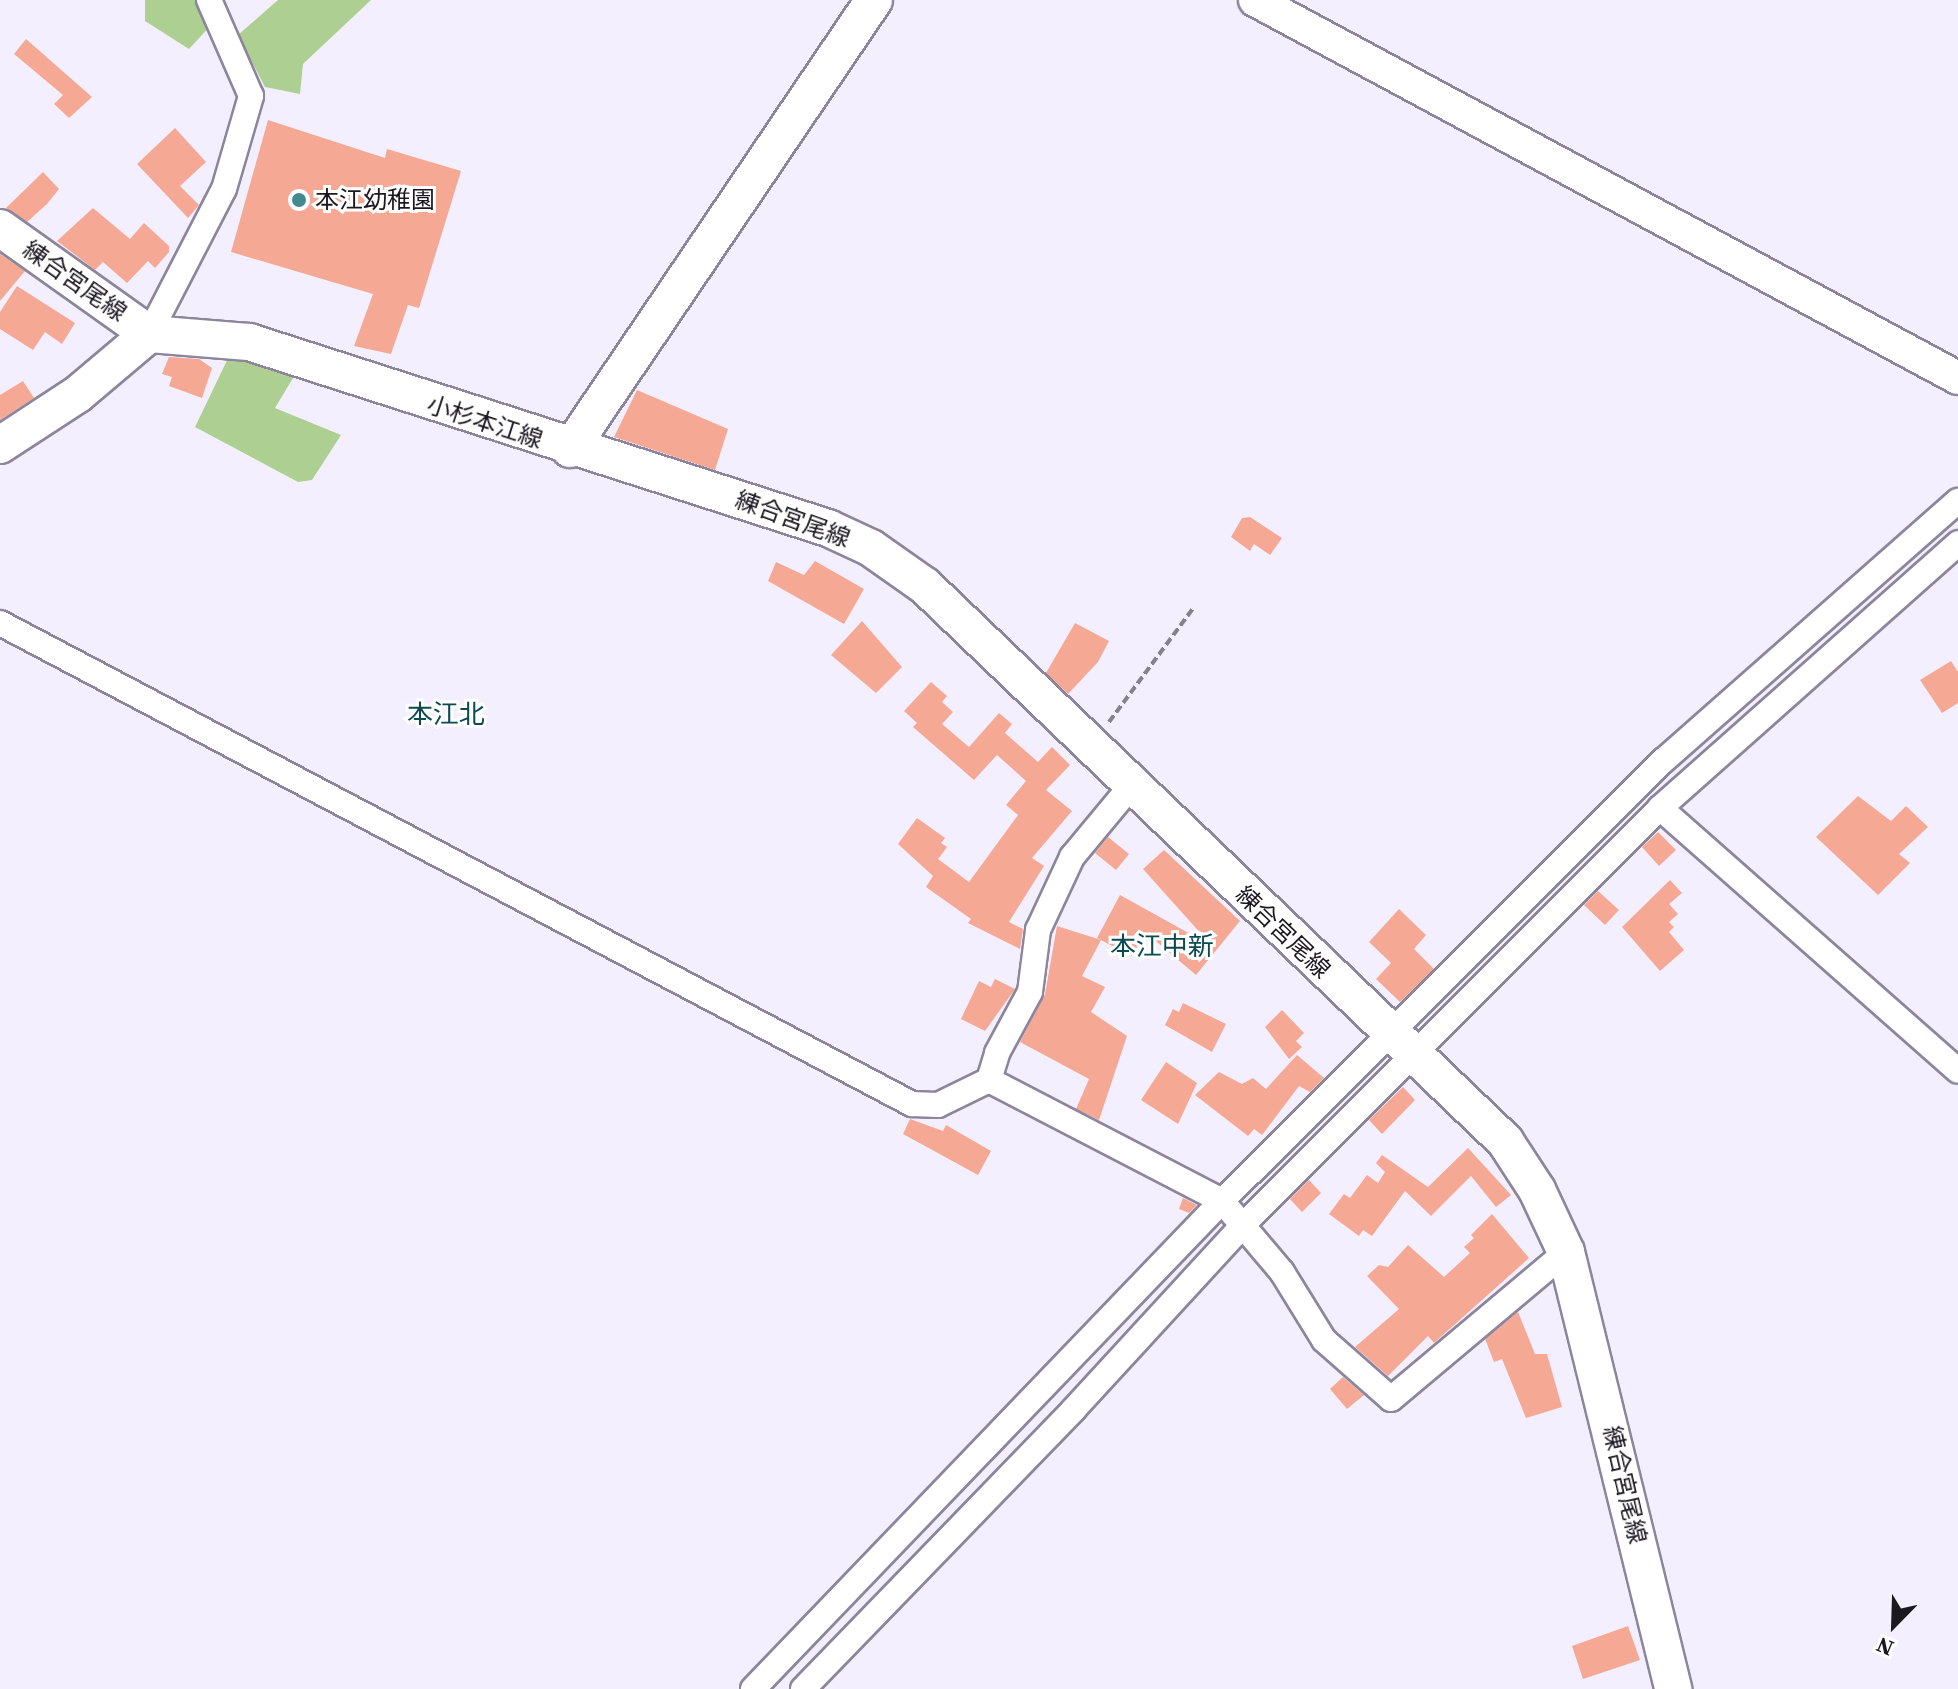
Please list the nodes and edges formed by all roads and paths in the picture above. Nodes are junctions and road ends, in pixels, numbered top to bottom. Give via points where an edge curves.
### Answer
1 (209, 0) edge
2 (874, 0) edge
3 (1255, 0) edge
4 (0, 228) edge
5 (149, 334) junction
6 (1958, 378) edge
7 (0, 445) edge
8 (570, 449) junction
9 (1958, 501) edge
10 (1958, 543) edge
11 (1194, 607) dead end
12 (0, 623) edge
13 (1091, 747) junction
14 (1131, 786) junction
15 (1660, 808) junction
16 (1403, 1047) junction
17 (1958, 1071) edge
18 (989, 1080) junction
19 (1222, 1201) junction
20 (1243, 1225) junction
21 (1566, 1252) junction
22 (753, 1689) edge
23 (803, 1689) edge
24 (1673, 1689) edge

1 - 5 street via 251,96 224,189
2 - 8 main road, 小杉本江線
3 - 6 street
4 - 5 main road, 練合宮尾線
5 - 7 main road via 78,394
5 - 8 main road, 小杉本江線 via 249,342
8 - 13 main road, 練合宮尾線 via 828,528 871,548 925,586
9 - 16 street via 1664,760
10 - 15 street
11 - 13 path
12 - 18 street via 912,1104 938,1105
13 - 14 main road, 練合宮尾線
14 - 16 main road, 練合宮尾線
14 - 18 street via 1100,818 1066,869 1038,930 1030,992 997,1053
15 - 16 street
15 - 17 street
16 - 19 street
16 - 20 street
16 - 21 main road, 練合宮尾線 via 1505,1141 1537,1190
18 - 19 street
19 - 20 street
19 - 22 street
20 - 21 street via 1282,1272 1324,1340 1391,1399
20 - 23 street
21 - 24 main road, 練合宮尾線

